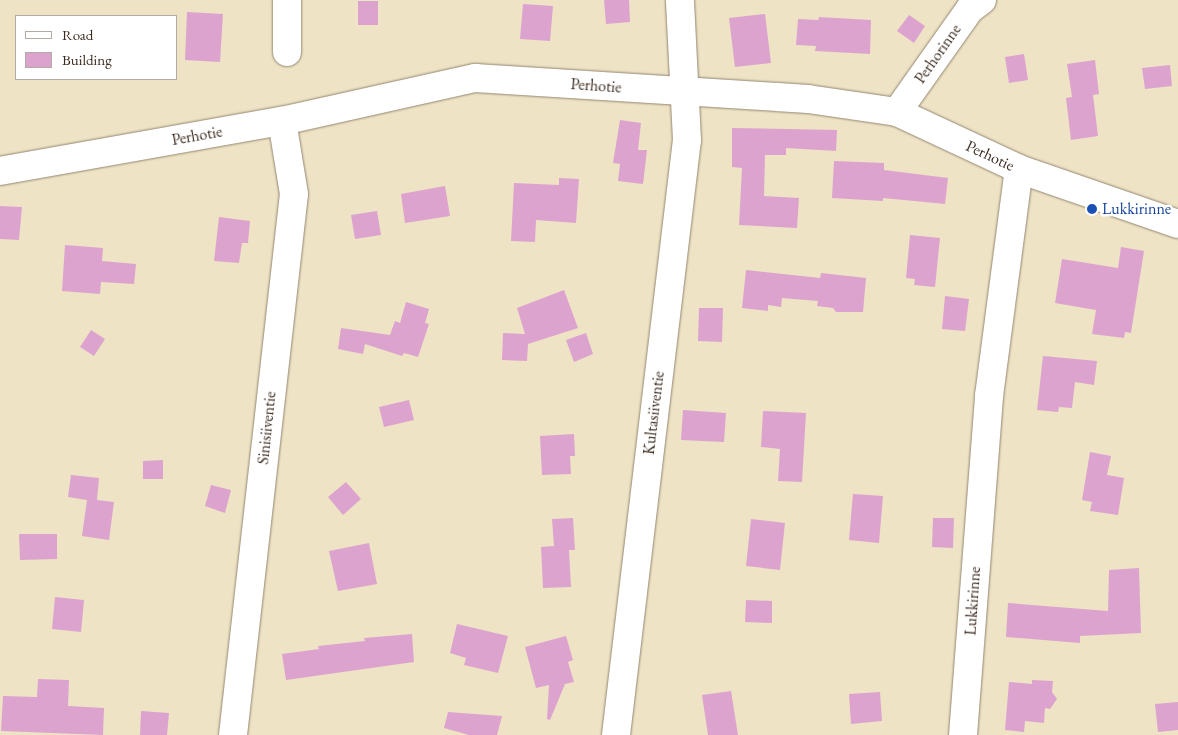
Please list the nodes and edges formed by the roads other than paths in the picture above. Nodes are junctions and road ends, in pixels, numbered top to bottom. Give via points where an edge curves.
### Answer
1 (287, 0) edge
2 (680, 0) edge
3 (982, 0) edge
4 (287, 52) dead end
5 (687, 92) junction
6 (897, 112) junction
7 (282, 121) junction
8 (1019, 170) junction
9 (0, 171) edge
10 (1178, 224) edge
11 (233, 735) edge
12 (616, 735) edge
13 (963, 735) edge

1 - 4 street
2 - 5 street
3 - 6 street, Perhorinne via 970,8
5 - 6 street, Perhotie via 808,99
5 - 7 street, Perhotie via 475,78
5 - 12 street, Kultasiiventie via 687,140
6 - 8 street, Perhotie
7 - 9 street, Perhotie
7 - 11 street, Sinisiiventie via 294,194
8 - 10 street, Perhotie
8 - 13 street, Lukkirinne via 989,396

